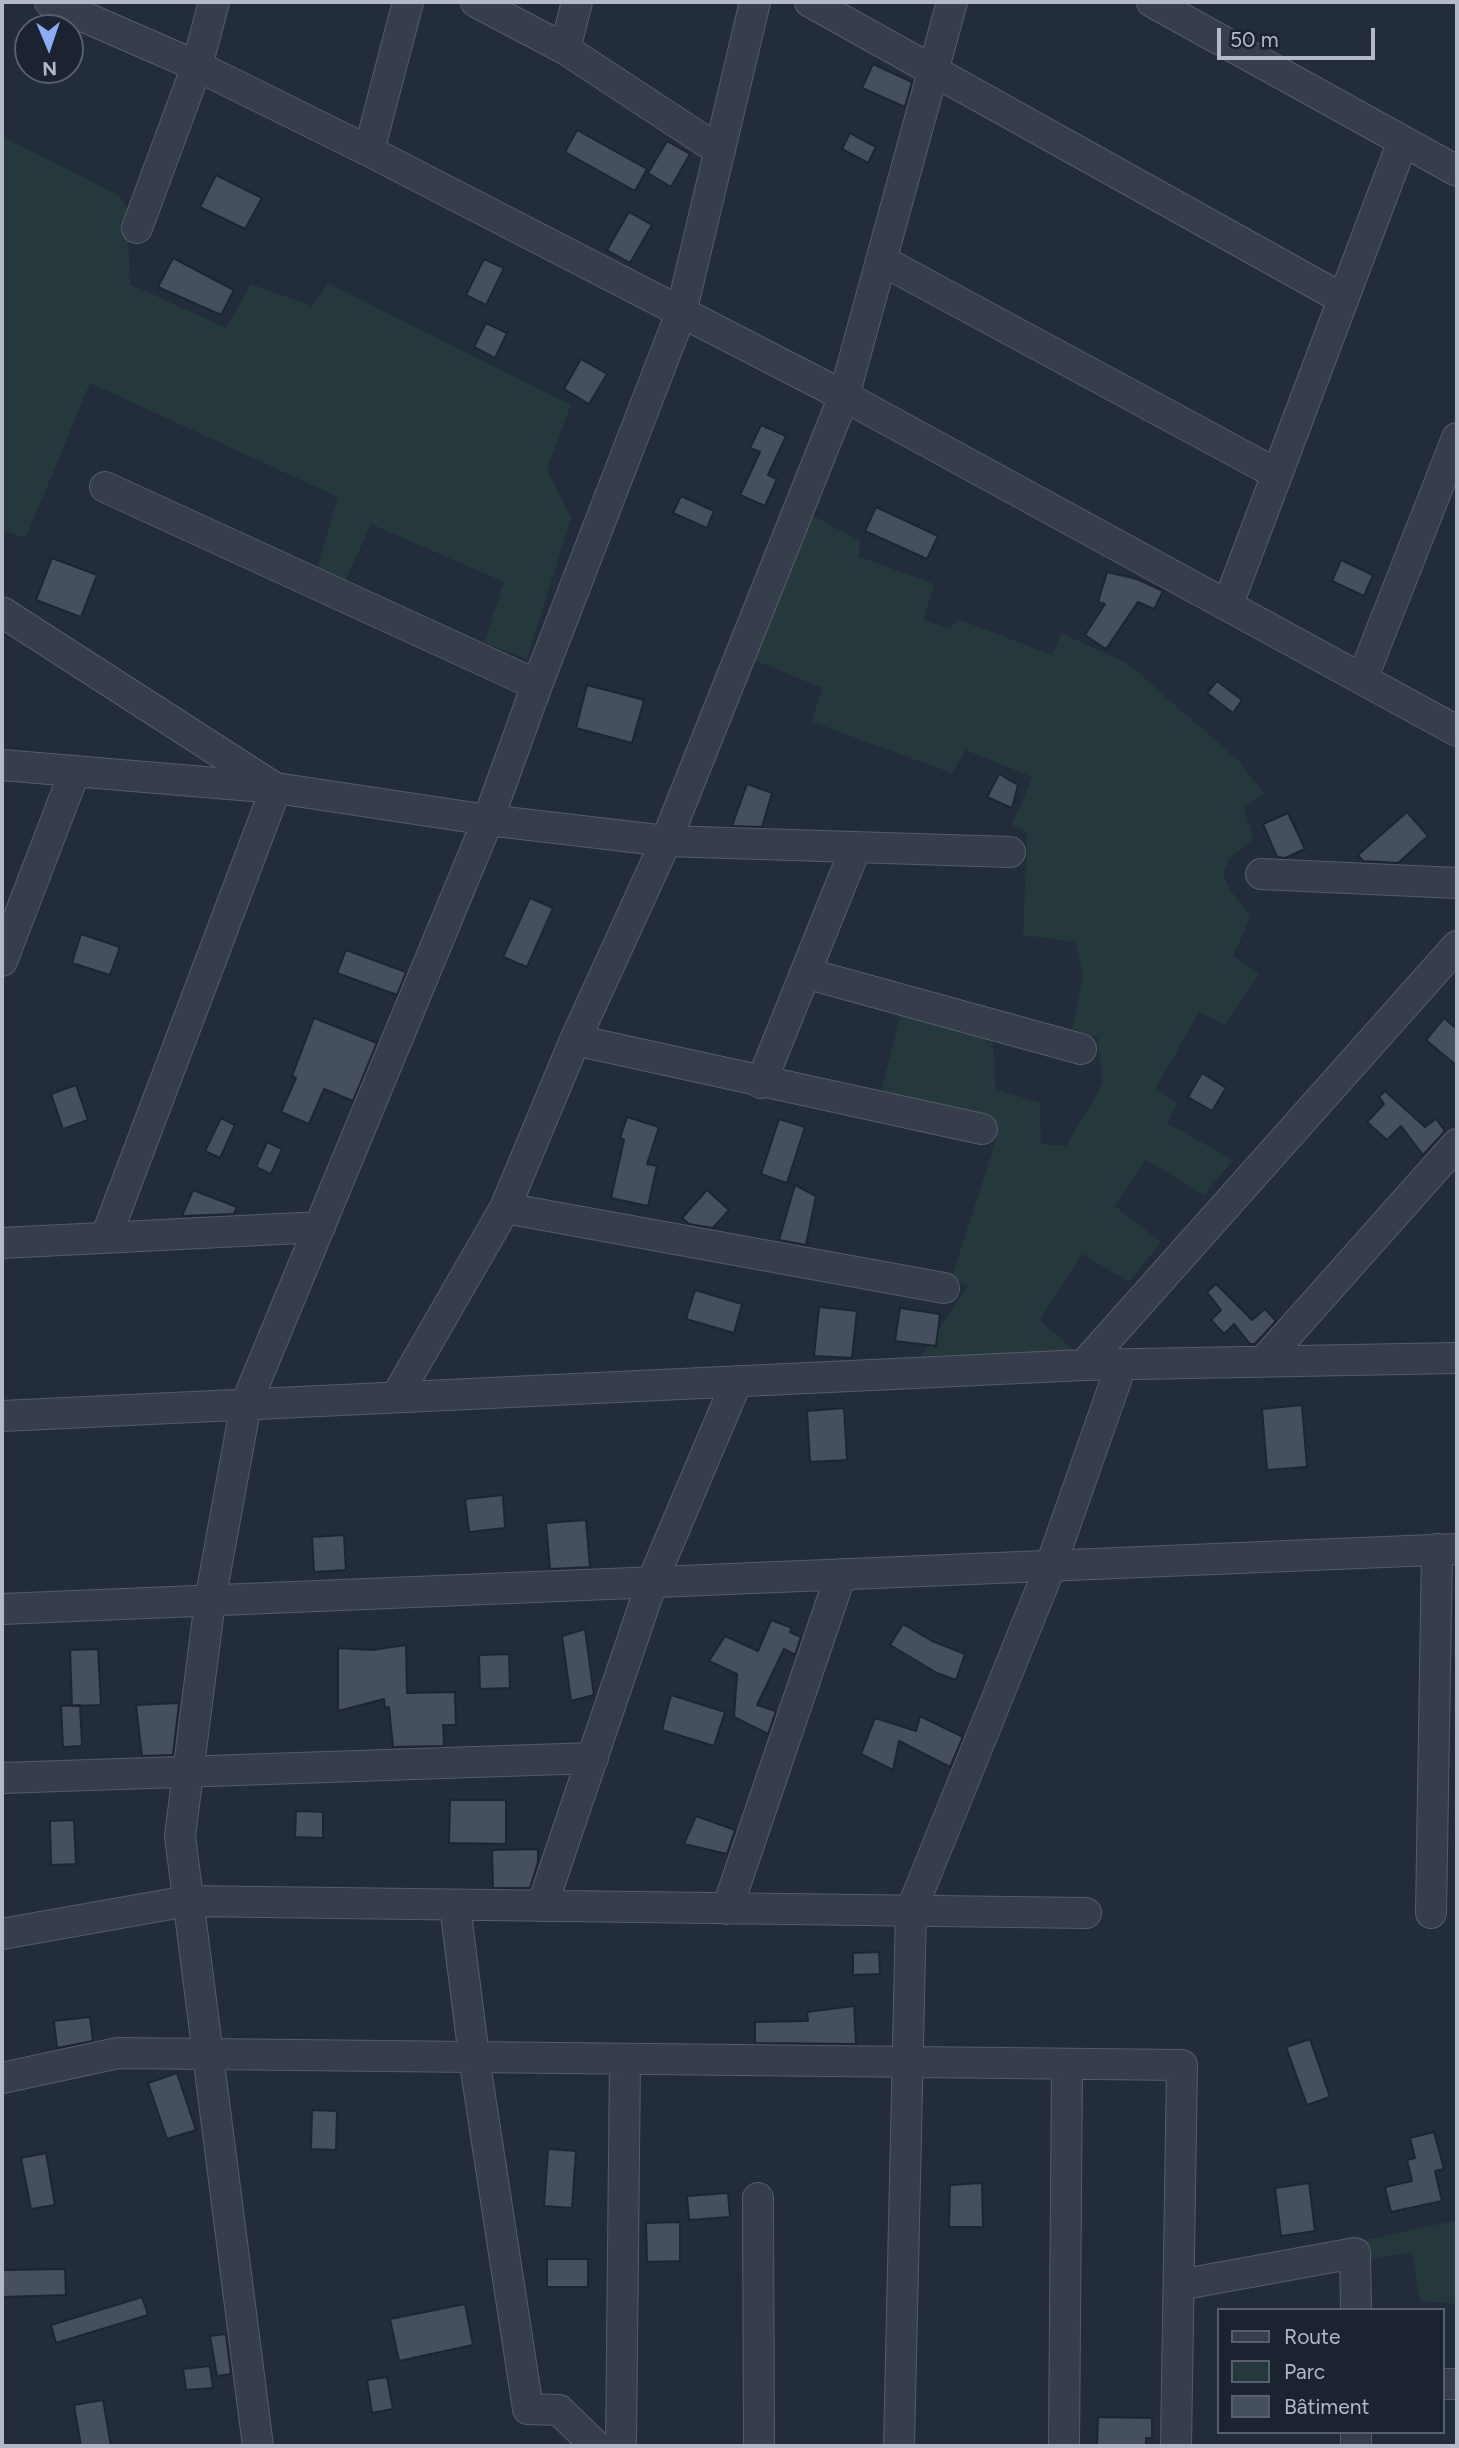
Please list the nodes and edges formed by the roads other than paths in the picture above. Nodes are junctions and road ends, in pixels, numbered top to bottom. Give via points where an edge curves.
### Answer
1 (50, 2) edge
2 (214, 2) edge
3 (408, 2) edge
4 (476, 2) edge
5 (577, 2) edge
6 (755, 2) edge
7 (810, 2) edge
8 (953, 2) edge
9 (1152, 2) edge
10 (565, 49) junction
11 (197, 66) junction
12 (933, 71) junction
13 (1403, 141) junction
14 (369, 151) junction
15 (720, 151) junction
16 (1457, 171) edge
17 (137, 228) dead end
18 (881, 260) junction
19 (1343, 299) junction
20 (681, 313) junction
21 (844, 396) junction
22 (1457, 438) edge
23 (1277, 474) junction
24 (105, 487) dead end
25 (1228, 604) junction
26 (2, 612) edge
27 (1363, 677) junction
28 (537, 685) junction
29 (1457, 731) edge
30 (2, 765) edge
31 (75, 771) junction
32 (276, 788) junction
33 (488, 820) junction
34 (666, 841) junction
35 (856, 847) junction
36 (1010, 852) dead end
37 (1261, 874) dead end
38 (1457, 883) edge
39 (1457, 946) edge
40 (2, 961) edge
41 (805, 973) junction
42 (575, 1040) junction
43 (1081, 1049) dead end
44 (761, 1083) junction
45 (982, 1129) dead end
46 (1457, 1144) edge
47 (505, 1208) junction
48 (320, 1227) junction
49 (106, 1237) junction
50 (2, 1243) edge
51 (944, 1288) dead end
52 (1457, 1358) edge
53 (1263, 1362) junction
54 (1084, 1365) junction
55 (1121, 1366) junction
56 (737, 1381) junction
57 (396, 1397) junction
58 (246, 1404) junction
59 (2, 1416) edge
60 (1447, 1549) edge
61 (1051, 1565) junction
62 (841, 1574) junction
63 (652, 1582) junction
64 (210, 1601) junction
65 (2, 1609) edge
66 (593, 1758) junction
67 (190, 1771) junction
68 (2, 1778) edge
69 (188, 1901) junction
70 (454, 1906) junction
71 (542, 1906) junction
72 (727, 1909) junction
73 (911, 1911) junction
74 (1086, 1913) dead end
75 (1432, 1913) dead end
76 (2, 1934) edge
77 (208, 2055) junction
78 (474, 2057) junction
79 (625, 2059) junction
80 (907, 2062) junction
81 (1067, 2063) junction
82 (2, 2078) edge
83 (758, 2198) dead end
84 (1179, 2285) junction
85 (1356, 2308) edge
86 (258, 2446) edge
87 (596, 2446) edge
88 (621, 2446) edge
89 (759, 2446) edge
90 (899, 2446) edge
91 (1064, 2446) edge
92 (1176, 2446) edge

1 - 11 street
2 - 11 street
3 - 14 street
4 - 10 street
5 - 10 street
6 - 15 street
7 - 12 street
8 - 12 street
9 - 13 street
10 - 15 street
11 - 14 street
11 - 17 street
12 - 18 street
12 - 19 street
13 - 16 street
13 - 19 street
14 - 20 street
15 - 20 street
18 - 21 street
18 - 23 street
19 - 23 street
20 - 21 street
20 - 28 street
21 - 25 street
21 - 34 street
22 - 27 street
23 - 25 street
24 - 28 street
25 - 27 street
26 - 32 street
27 - 29 street
28 - 33 street
30 - 31 street
31 - 32 street
31 - 40 street
32 - 33 street
32 - 49 street
33 - 34 street
33 - 48 street
34 - 35 street
34 - 42 street
35 - 36 street
35 - 41 street
37 - 38 street
39 - 54 street
41 - 43 street
41 - 44 street
42 - 44 street
42 - 47 street
44 - 45 street
46 - 53 street
47 - 51 street
47 - 57 street
48 - 49 street
48 - 58 street
49 - 50 street
52 - 53 street
53 - 55 street
54 - 55 street
54 - 56 street
55 - 61 street
56 - 57 street
56 - 63 street
57 - 58 street
58 - 59 street
58 - 64 street
60 - 61 street
60 - 75 street
61 - 62 street
61 - 73 street
62 - 63 street
62 - 72 street
63 - 64 street
63 - 66 street
64 - 65 street
64 - 67 street
66 - 67 street
66 - 71 street
67 - 68 street
67 - 69 street via 180,1836
69 - 70 street
69 - 76 street
69 - 77 street
70 - 71 street
70 - 78 street
71 - 72 street
72 - 73 street
73 - 74 street
73 - 80 street
77 - 78 street
77 - 82 street via 118,2053
77 - 86 street
78 - 79 street
78 - 87 street via 528,2409 559,2410
79 - 80 street
79 - 88 street
80 - 81 street
80 - 90 street
81 - 84 street via 1182,2065
81 - 91 street
83 - 89 street
84 - 85 street via 1355,2253
84 - 92 street

